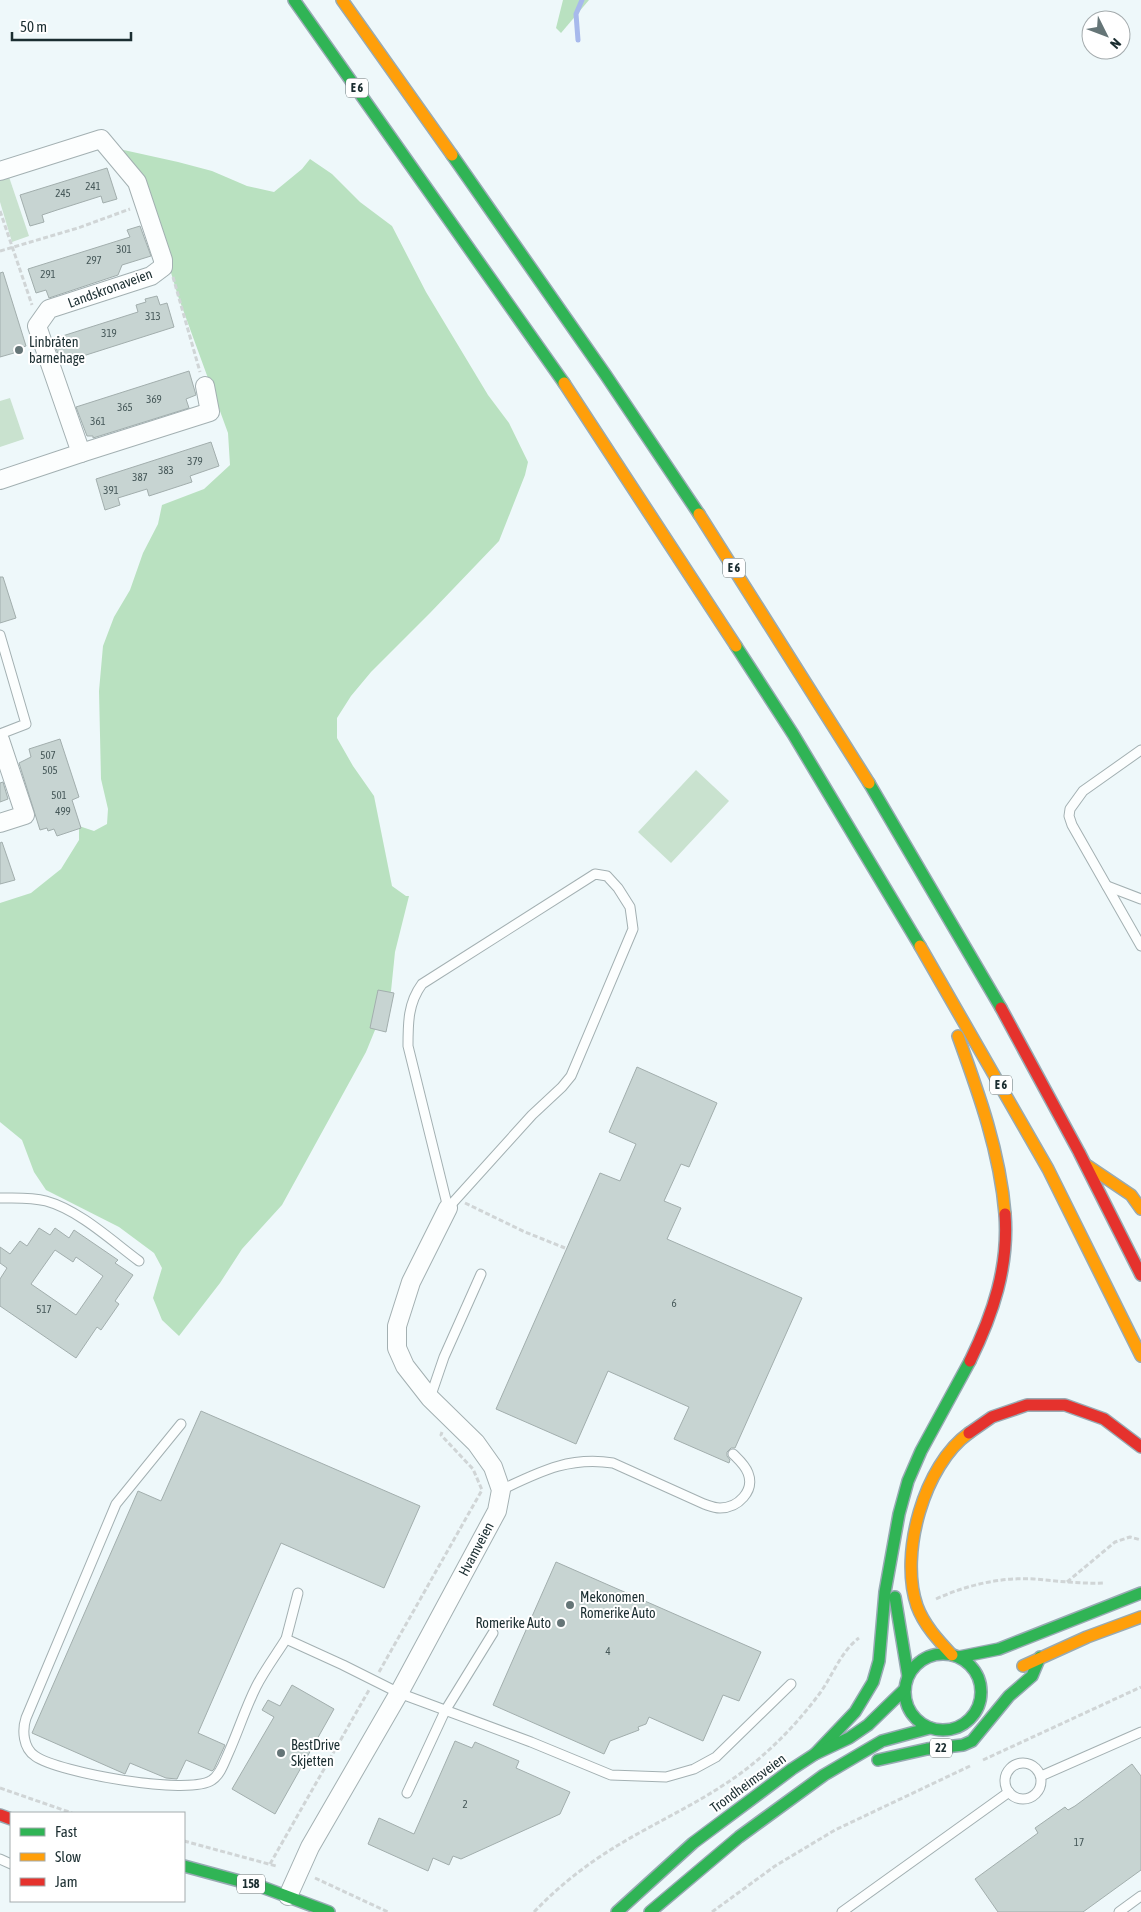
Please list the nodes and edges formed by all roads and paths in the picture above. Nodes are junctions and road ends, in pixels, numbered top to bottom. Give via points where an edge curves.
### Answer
1 (294, 0) edge
2 (342, 0) edge
3 (0, 171) edge
4 (144, 203) junction
5 (0, 211) edge
6 (11, 247) junction
7 (0, 251) edge
8 (163, 267) junction
9 (42, 319) junction
10 (204, 386) joint
11 (81, 453) junction
12 (0, 480) edge
13 (0, 635) edge
14 (0, 734) edge
15 (0, 740) edge
16 (1141, 750) edge
17 (0, 823) edge
18 (1107, 886) junction
19 (1141, 899) edge
20 (1141, 946) edge
21 (936, 973) junction
22 (1084, 1163) junction
23 (0, 1198) edge
24 (452, 1203) junction
25 (1141, 1208) edge
26 (565, 1248) dead end
27 (139, 1261) dead end
28 (481, 1274) dead end
29 (1141, 1275) edge
30 (1141, 1356) edge
31 (430, 1398) junction
32 (449, 1416) junction
33 (181, 1424) dead end
34 (1141, 1448) edge
35 (733, 1454) dead end
36 (500, 1490) junction
37 (1141, 1540) edge
38 (894, 1548) junction
39 (1067, 1582) junction
40 (1109, 1583) dead end
41 (298, 1593) dead end
42 (1141, 1593) edge
43 (933, 1601) dead end
44 (1141, 1617) edge
45 (493, 1633) dead end
46 (863, 1636) dead end
47 (286, 1640) junction
48 (955, 1656) junction
49 (1040, 1657) junction
50 (1012, 1672) dead end
51 (908, 1676) junction
52 (374, 1682) junction
53 (791, 1684) dead end
54 (995, 1687) dead end
55 (1141, 1687) edge
56 (905, 1689) junction
57 (398, 1693) junction
58 (980, 1702) junction
59 (445, 1712) junction
60 (930, 1728) junction
61 (1141, 1732) edge
62 (815, 1754) junction
63 (868, 1764) dead end
64 (1041, 1776) junction
65 (836, 1781) dead end
66 (806, 1787) junction
67 (0, 1788) edge
68 (1009, 1792) junction
69 (407, 1793) dead end
70 (69, 1812) edge
71 (185, 1841) edge
72 (270, 1864) junction
73 (185, 1866) edge
74 (276, 1866) dead end
75 (315, 1878) dead end
76 (288, 1896) junction
77 (1141, 1896) edge
78 (320, 1910) edge
79 (329, 1912) edge
80 (388, 1912) edge
81 (534, 1912) edge
82 (617, 1912) edge
83 (650, 1912) edge
84 (712, 1912) edge
85 (842, 1912) edge
86 (1119, 1912) edge

1 - 21 main road, E 6 via 607,446 793,734
2 - 22 main road, E 6 via 563,313 746,587 924,873
3 - 4 street, Landskronaveien via 101,139 137,182
4 - 6 path via 78,228
4 - 8 street, Landskronaveien
5 - 6 path
6 - 7 path
6 - 9 path via 34,311
8 - 9 street, Landskronaveien via 152,276 49,310
8 - 10 path via 172,272
9 - 11 street via 37,326
10 - 11 street via 210,412
11 - 12 street
13 - 14 lane via 26,724
15 - 17 street via 25,815
16 - 18 lane via 1083,790 1070,809 1072,826
18 - 19 lane
18 - 20 lane
21 - 30 main road, E 6 via 1048,1170
21 - 38 main road via 970,1068 999,1166 1006,1210 1005,1255 994,1305 983,1334 909,1478
22 - 25 main road, E 6 via 1131,1195
22 - 29 main road, E 6
23 - 27 lane via 25,1198 60,1206
24 - 24 lane via 408,1046 408,1019 413,996 422,984 595,874 607,876 630,906 633,929 571,1076
24 - 26 path
24 - 31 street, Hvamveien via 411,1282 397,1326 397,1348 405,1366
28 - 31 lane via 444,1357
31 - 32 street, Hvamveien
32 - 36 street, Hvamveien via 476,1443 493,1467
32 - 52 path via 441,1435 473,1469 482,1490
33 - 47 lane via 116,1504 26,1718 23,1732 28,1749 43,1760 90,1775 185,1787 204,1784 216,1778 256,1685
34 - 48 main road via 1100,1416 1075,1407 1031,1404 990,1417 962,1436 950,1449 933,1475 920,1506 911,1566 919,1612 931,1631
35 - 36 lane via 747,1470 749,1489 737,1504 724,1508 704,1504 612,1464 583,1461 554,1467
36 - 57 street, Hvamveien via 498,1511
37 - 39 path via 1130,1537 1115,1542
38 - 51 main road via 895,1597
38 - 62 main road via 883,1600 880,1650 872,1683 857,1711
39 - 40 path
39 - 43 path via 998,1581 966,1587
41 - 47 lane
42 - 48 main road via 999,1649
44 - 49 main road
45 - 59 lane
46 - 81 path via 848,1648 800,1718 761,1757 727,1784 581,1869
47 - 52 lane
48 - 51 main road via 943,1654 926,1658
48 - 58 main road via 967,1662 978,1676
49 - 50 main road
49 - 63 main road, 22 via 1032,1676 1009,1696 972,1741
51 - 56 main road, 22
52 - 57 lane
52 - 72 path
53 - 59 lane via 716,1757 694,1769 666,1777 611,1775
54 - 58 main road, 22
55 - 84 path via 835,1830 776,1866
56 - 60 main road, 22 via 907,1704 914,1717
56 - 62 main road, Trondheimsveien via 868,1725
57 - 59 lane
57 - 76 street, Hvamveien via 310,1847
58 - 60 main road, 22 via 973,1716 961,1726 946,1730
59 - 69 lane
60 - 66 main road, 22 via 882,1741
61 - 64 lane
62 - 82 main road, Trondheimsveien via 693,1843
64 - 68 lane via 1039,1792 1029,1799 1019,1799
64 - 68 lane via 1031,1764 1016,1764 1006,1777
65 - 66 main road, 22
66 - 83 main road, 22 via 705,1864
67 - 70 path
68 - 85 lane
71 - 72 path
72 - 74 path
73 - 76 main road, 158
75 - 80 path
76 - 78 main road, 158
77 - 86 lane
78 - 79 main road, 158

